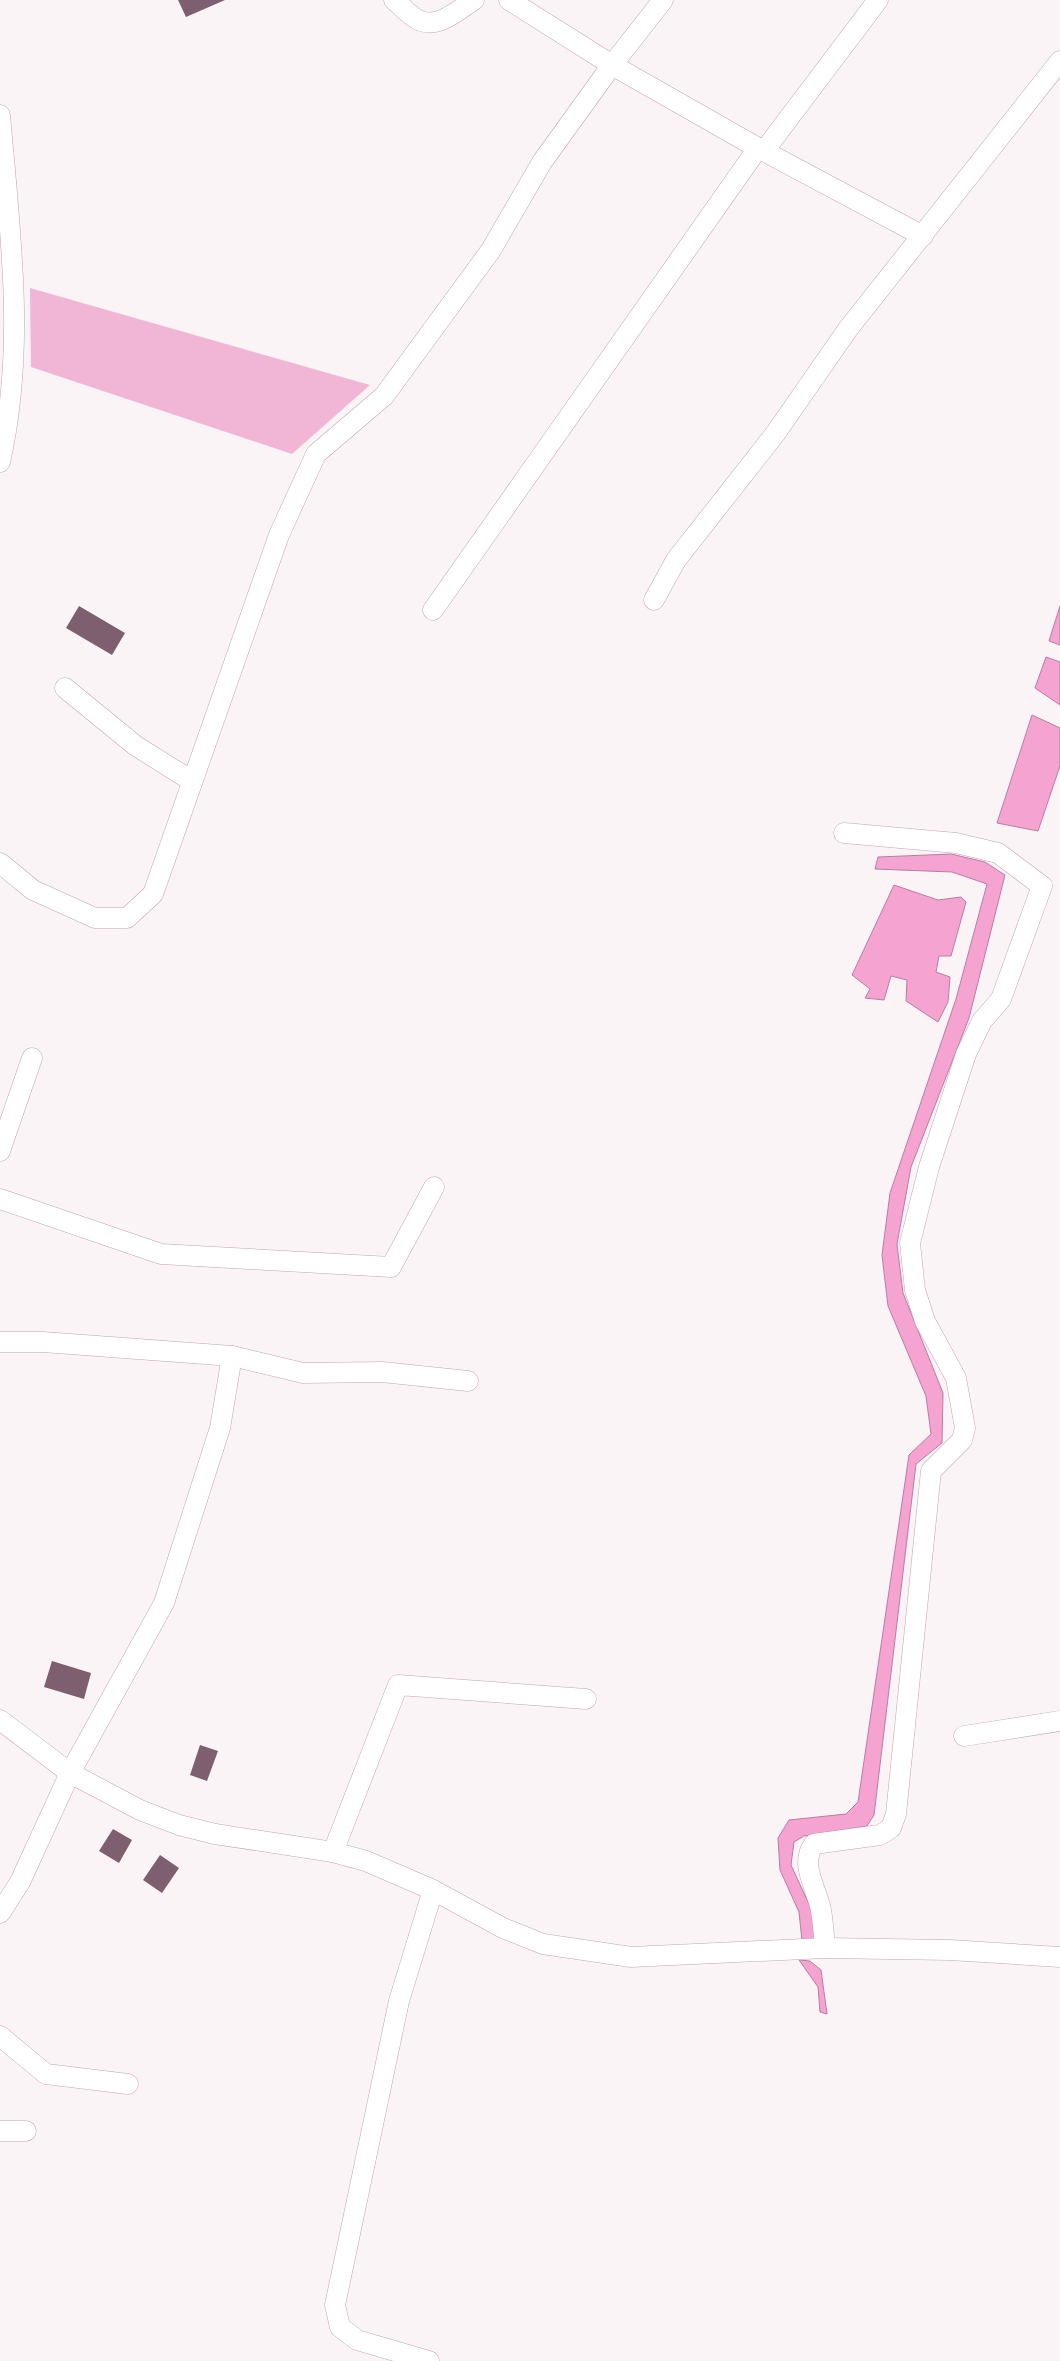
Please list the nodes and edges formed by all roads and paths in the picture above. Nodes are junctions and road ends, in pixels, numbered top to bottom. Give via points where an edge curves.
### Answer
1 (394, 0) edge
2 (474, 0) edge
3 (509, 0) edge
4 (663, 0) edge
5 (878, 0) edge
6 (1060, 61) edge
7 (612, 65) junction
8 (0, 116) edge
9 (761, 149) junction
10 (923, 236) junction
11 (6, 259) edge
12 (0, 462) edge
13 (654, 600) dead end
14 (434, 610) dead end
15 (65, 688) dead end
16 (192, 782) junction
17 (844, 833) dead end
18 (0, 863) edge
19 (32, 1058) dead end
20 (0, 1151) edge
21 (434, 1187) dead end
22 (0, 1199) edge
23 (0, 1342) edge
24 (232, 1356) junction
25 (468, 1381) dead end
26 (586, 1699) dead end
27 (0, 1720) edge
28 (1060, 1721) edge
29 (964, 1736) dead end
30 (70, 1773) junction
31 (333, 1852) junction
32 (433, 1890) junction
33 (0, 1913) edge
34 (825, 1948) junction
35 (1060, 1957) edge
36 (0, 2036) edge
37 (128, 2084) dead end
38 (0, 2131) edge
39 (26, 2131) dead end
40 (429, 2361) edge

1 - 2 street via 421,21 429,22 448,17
3 - 7 street
4 - 7 street
5 - 9 street
6 - 10 street
7 - 9 street
7 - 16 street via 542,162 491,250 384,396 316,454 279,535
8 - 11 street
9 - 10 street
9 - 14 street
10 - 13 street via 848,329 775,434 676,560
11 - 12 street via 15,330 14,369
15 - 16 street via 136,746
16 - 18 street via 153,894 127,918 95,918 33,890
17 - 34 street via 956,843 998,853 1042,886 1002,999 982,1022 966,1054 929,1167 910,1243 920,1305 925,1321 956,1378 966,1428 962,1440 931,1471 896,1814 891,1828 880,1835 814,1844 809,1851 808,1866 821,1909
19 - 20 street
21 - 22 street via 391,1267 161,1254
23 - 24 street via 43,1342
24 - 25 street via 303,1373 382,1372
24 - 30 street via 220,1428 164,1603
26 - 31 street via 398,1685
27 - 30 street
28 - 29 street
30 - 31 street via 140,1810 179,1825 248,1841 280,1843
30 - 33 street via 20,1882
31 - 32 street via 366,1861
32 - 34 street via 503,1928 543,1944 632,1957
32 - 40 street via 399,2001 335,2305 340,2327 357,2340
34 - 35 street via 950,1950
36 - 37 street via 46,2074
38 - 39 street

